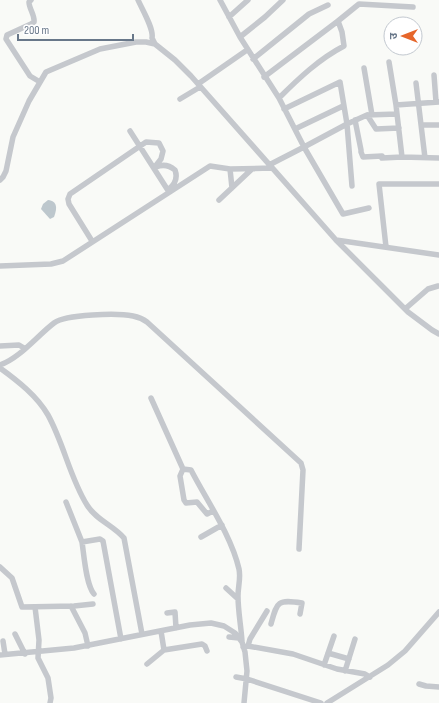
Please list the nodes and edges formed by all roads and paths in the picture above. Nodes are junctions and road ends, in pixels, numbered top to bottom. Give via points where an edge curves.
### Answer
1 (31, 0) edge
2 (138, 0) edge
3 (220, 0) edge
4 (248, 0) edge
5 (283, 0) edge
6 (359, 2) edge
7 (328, 5) dead end
8 (413, 7) dead end
9 (229, 17) junction
10 (338, 21) junction
11 (240, 37) junction
12 (155, 44) junction
13 (247, 50) junction
14 (253, 59) junction
15 (389, 62) dead end
16 (364, 68) dead end
17 (434, 75) dead end
18 (264, 77) junction
19 (40, 82) junction
20 (416, 83) dead end
21 (437, 83) edge
22 (199, 86) junction
23 (278, 98) junction
24 (180, 99) dead end
25 (437, 102) edge
26 (419, 103) junction
27 (396, 105) junction
28 (343, 106) junction
29 (284, 109) junction
30 (397, 114) junction
31 (369, 115) junction
32 (355, 120) junction
33 (347, 124) junction
34 (439, 124) edge
35 (422, 125) junction
36 (399, 128) junction
37 (296, 129) junction
38 (130, 131) dead end
39 (140, 147) junction
40 (304, 147) junction
41 (402, 158) junction
42 (425, 158) junction
43 (439, 158) edge
44 (271, 167) junction
45 (154, 168) junction
46 (230, 168) junction
47 (252, 169) junction
48 (0, 180) edge
49 (439, 184) edge
50 (352, 186) dead end
51 (232, 188) junction
52 (168, 191) junction
53 (219, 200) dead end
54 (369, 208) dead end
55 (336, 240) junction
56 (92, 241) junction
57 (386, 247) junction
58 (439, 255) edge
59 (0, 266) edge
60 (439, 287) edge
61 (405, 309) junction
62 (432, 330) junction
63 (439, 334) edge
64 (439, 338) edge
65 (0, 346) edge
66 (24, 348) junction
67 (0, 365) edge
68 (0, 368) edge
69 (151, 398) dead end
70 (184, 469) junction
71 (66, 502) dead end
72 (213, 511) junction
73 (222, 526) junction
74 (201, 537) dead end
75 (82, 542) junction
76 (299, 549) dead end
77 (0, 566) edge
78 (226, 588) dead end
79 (94, 594) dead end
80 (238, 599) junction
81 (93, 604) dead end
82 (71, 606) junction
83 (35, 607) junction
84 (267, 611) dead end
85 (439, 612) edge
86 (167, 613) dead end
87 (300, 614) dead end
88 (261, 621) junction
89 (176, 628) junction
90 (161, 631) junction
91 (15, 634) dead end
92 (142, 634) junction
93 (334, 636) dead end
94 (229, 637) dead end
95 (121, 639) junction
96 (355, 639) dead end
97 (3, 641) dead end
98 (243, 643) junction
99 (88, 646) junction
100 (164, 650) junction
101 (206, 651) dead end
102 (38, 652) junction
103 (328, 653) junction
104 (25, 654) junction
105 (3, 655) edge
106 (349, 659) junction
107 (147, 664) dead end
108 (324, 665) junction
109 (345, 671) junction
110 (236, 677) dead end
111 (370, 677) junction
112 (247, 679) junction
113 (419, 684) dead end
114 (439, 687) edge
115 (50, 703) edge
116 (244, 703) edge
117 (321, 703) edge
118 (327, 703) edge

1 - 19 street via 29,8 34,22 7,35 6,39 30,76
2 - 12 street via 152,30
3 - 9 street
4 - 9 street
5 - 11 street
6 - 8 street
6 - 10 street
7 - 14 street via 309,14
9 - 11 street
10 - 18 street
10 - 23 street via 344,46 331,53
11 - 13 street
12 - 19 street via 136,42 100,49 46,72
12 - 22 street via 175,60
13 - 14 street
13 - 22 street
14 - 18 street
15 - 27 street
16 - 31 street
17 - 21 street
18 - 23 street
19 - 48 street via 28,101 14,137 6,171
20 - 26 street
21 - 25 street
22 - 24 street
22 - 44 street
23 - 29 street
25 - 26 street
26 - 27 street
26 - 35 street
27 - 30 street
28 - 29 street via 340,82
28 - 33 street
28 - 37 street
29 - 37 street
30 - 31 street
30 - 36 street
31 - 32 street
31 - 36 street via 376,129
32 - 33 street
32 - 41 street via 363,157
33 - 40 street
33 - 50 street
34 - 35 street
35 - 42 street
36 - 41 street
37 - 40 street
38 - 39 street
39 - 45 street
39 - 45 street via 146,142 159,143 164,151
39 - 56 street via 68,196 69,204
40 - 44 street
40 - 54 street via 343,214
41 - 42 street
42 - 43 street
44 - 47 street
44 - 55 street
45 - 52 street
45 - 52 street via 167,165 175,170 176,180
46 - 47 street
46 - 51 street
46 - 52 street via 210,166
47 - 51 street
49 - 57 street via 379,184
51 - 53 street
52 - 56 street
55 - 57 street
55 - 61 street
56 - 59 street via 57,263
57 - 58 street
60 - 61 street via 428,289
61 - 62 street
62 - 63 street
62 - 64 street
65 - 66 street via 19,345
66 - 67 street
66 - 76 street via 54,323 64,319 120,314 136,316 147,322 301,463 304,470
68 - 92 street via 32,395 48,414 88,508 124,538
69 - 70 street
70 - 72 street via 191,470
70 - 72 street via 180,476 186,503 197,502 206,514
71 - 75 street
72 - 73 street
73 - 74 street
73 - 80 street via 238,568
75 - 79 street via 89,583
75 - 95 street via 100,539 103,541
77 - 83 street via 12,578 22,608
78 - 80 street
80 - 98 street
81 - 82 street
82 - 83 street
82 - 99 street via 85,633
83 - 102 street
84 - 88 street
85 - 111 street via 404,651
86 - 89 street via 175,612
87 - 88 street via 302,603 279,603 272,624
88 - 98 street via 250,639
89 - 90 street
89 - 98 street via 211,623 224,626 235,633
90 - 92 street
90 - 100 street
91 - 104 street
92 - 95 street
93 - 103 street
94 - 98 street
95 - 99 street
96 - 106 street
97 - 105 street
98 - 108 street via 293,654
98 - 112 street
99 - 102 street
100 - 101 street via 202,644
100 - 107 street
102 - 104 street
102 - 115 street via 39,662 48,678
103 - 106 street
103 - 108 street
104 - 105 street
106 - 109 street
108 - 109 street
109 - 111 street
110 - 112 street
111 - 118 street
112 - 116 street
112 - 117 street
113 - 114 street

